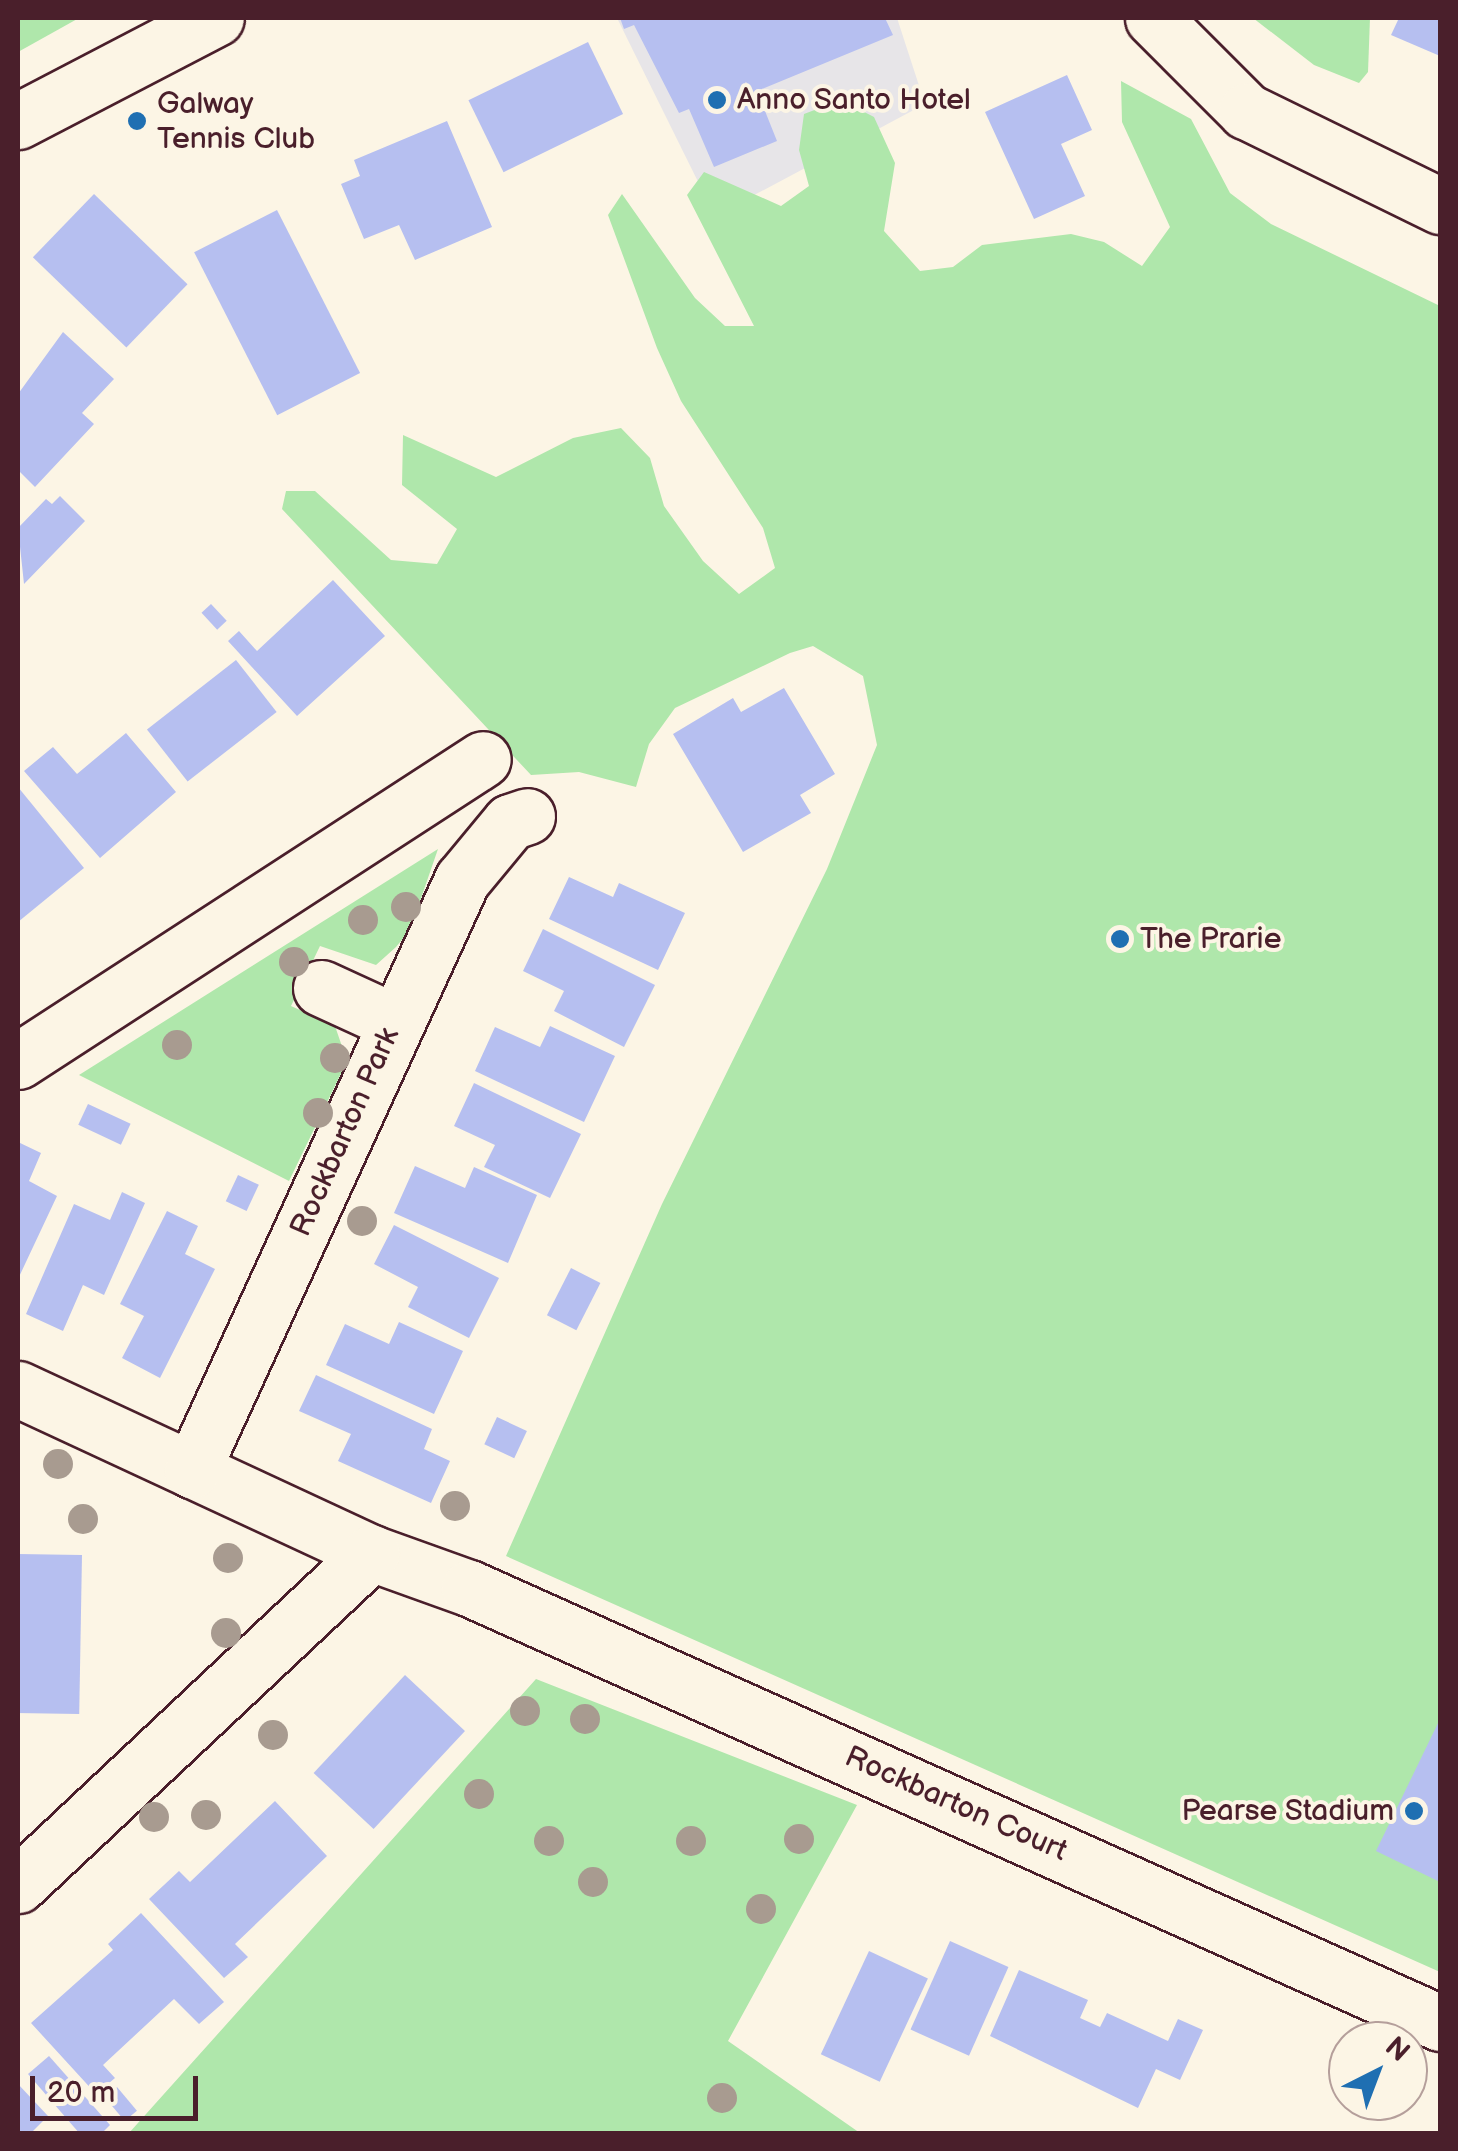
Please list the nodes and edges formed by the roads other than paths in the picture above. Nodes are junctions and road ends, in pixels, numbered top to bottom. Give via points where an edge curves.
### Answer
1 (216, 18) edge
2 (1153, 18) edge
3 (18, 121) edge
4 (1440, 206) edge
5 (484, 759) dead end
6 (527, 816) dead end
7 (321, 988) dead end
8 (395, 1022) junction
9 (18, 1061) edge
10 (18, 1389) edge
11 (192, 1470) junction
12 (371, 1553) junction
13 (18, 1885) edge
14 (1440, 2023) edge

1 - 3 street
2 - 4 street via 1246,111
5 - 9 street
6 - 8 street, Rockbarton Park via 510,822 462,880
7 - 8 street
8 - 11 street, Rockbarton Park
10 - 11 street
11 - 12 street
12 - 13 street
12 - 14 street, Rockbarton Court via 470,1588

